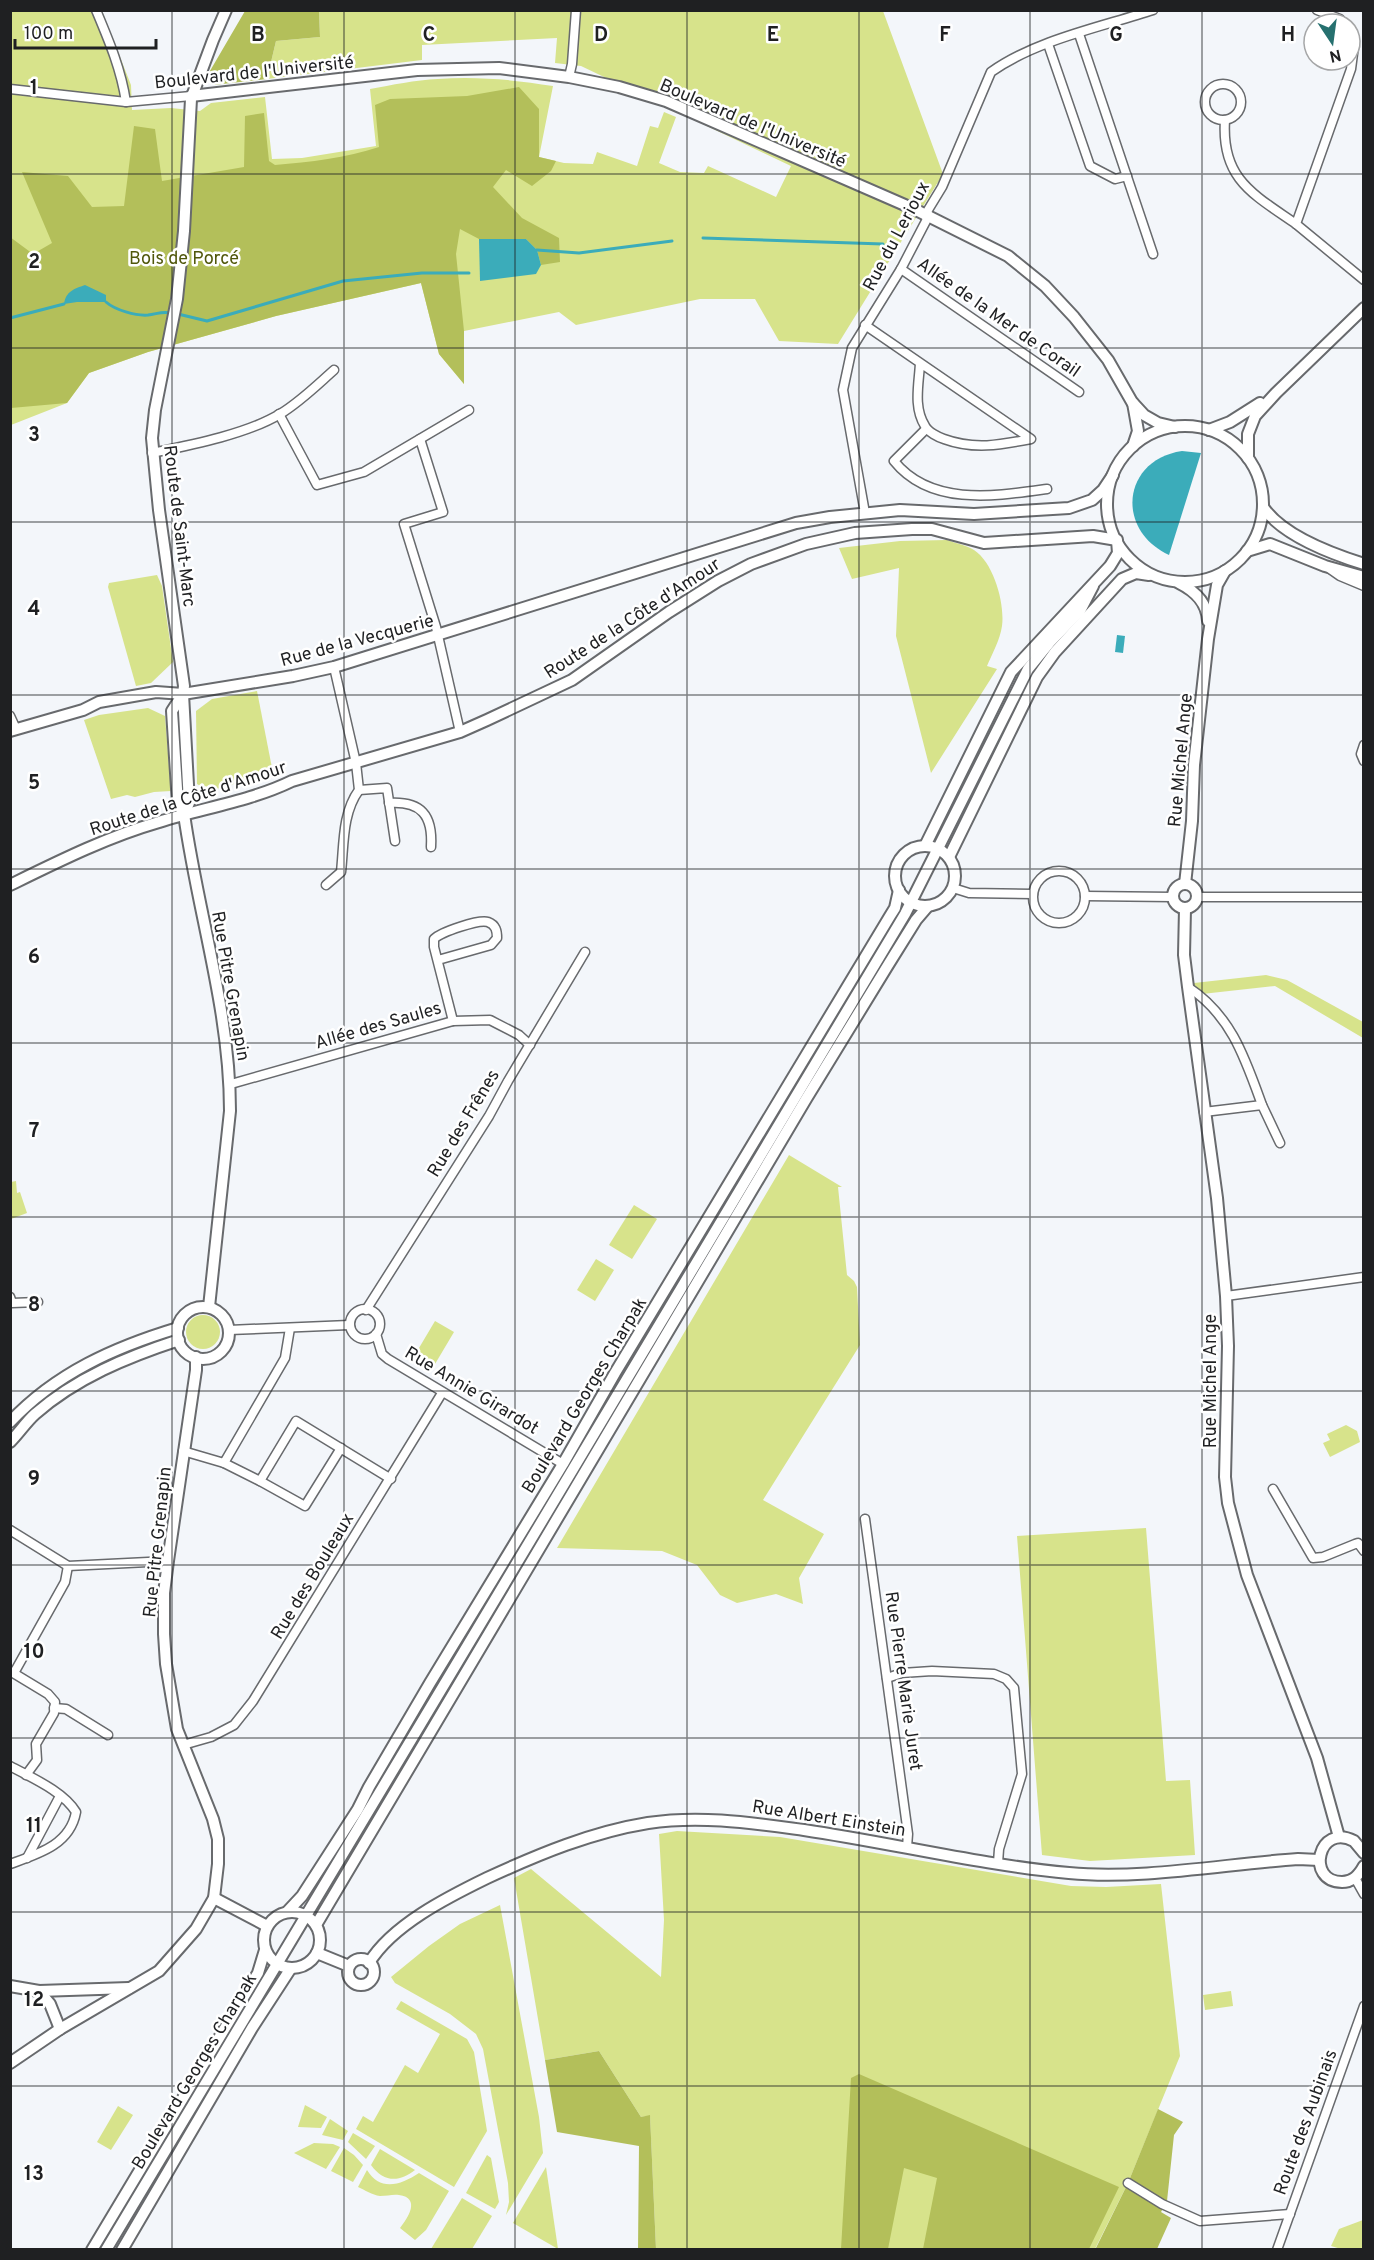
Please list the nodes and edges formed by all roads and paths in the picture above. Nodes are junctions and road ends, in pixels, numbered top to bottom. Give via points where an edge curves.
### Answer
1 (96, 10) edge
2 (226, 10) edge
3 (576, 10) edge
4 (1154, 10) edge
5 (1079, 34) junction
6 (1048, 44) junction
7 (1350, 72) edge
8 (569, 77) junction
9 (10, 89) edge
10 (28, 91) junction
11 (10, 95) edge
12 (191, 96) junction
13 (126, 102) junction
14 (1225, 120) junction
15 (1126, 176) junction
16 (927, 215) junction
17 (1296, 224) junction
18 (1153, 254) dead end
19 (901, 270) junction
20 (1364, 280) edge
21 (1364, 309) edge
22 (865, 326) junction
23 (920, 363) junction
24 (334, 370) dead end
25 (1079, 392) dead end
26 (1276, 393) junction
27 (1132, 402) junction
28 (468, 410) dead end
29 (279, 414) junction
30 (1175, 427) junction
31 (926, 429) junction
32 (1209, 430) junction
33 (420, 438) junction
34 (1133, 446) junction
35 (152, 453) junction
36 (1248, 458) junction
37 (1113, 475) junction
38 (1047, 489) dead end
39 (1263, 507) junction
40 (865, 513) junction
41 (1117, 540) junction
42 (1247, 551) junction
43 (1364, 564) edge
44 (1325, 566) junction
45 (1227, 569) junction
46 (1155, 575) junction
47 (1364, 577) edge
48 (1176, 581) junction
49 (604, 583) joint
50 (1093, 586) junction
51 (1364, 586) edge
52 (1101, 602) junction
53 (1080, 611) junction
54 (437, 635) junction
55 (1208, 639) junction
56 (334, 667) junction
57 (183, 694) junction
58 (10, 716) edge
59 (13, 730) edge
60 (460, 732) junction
61 (1364, 745) edge
62 (1364, 761) edge
63 (356, 763) junction
64 (359, 790) junction
65 (389, 803) junction
66 (184, 814) junction
67 (395, 841) dead end
68 (925, 846) junction
69 (431, 847) dead end
70 (939, 849) junction
71 (949, 857) junction
72 (1185, 884) junction
73 (10, 885) edge
74 (326, 885) dead end
75 (953, 888) junction
76 (899, 890) junction
77 (1033, 894) junction
78 (1085, 896) junction
79 (1173, 897) junction
80 (1198, 897) junction
81 (1364, 897) edge
82 (911, 903) junction
83 (928, 906) junction
84 (1185, 909) junction
85 (585, 952) dead end
86 (438, 960) junction
87 (1188, 987) junction
88 (453, 1021) junction
89 (530, 1045) junction
90 (231, 1084) junction
91 (1262, 1105) junction
92 (1204, 1112) junction
93 (1280, 1143) dead end
94 (1364, 1277) edge
95 (10, 1296) edge
96 (1226, 1296) junction
97 (38, 1302) dead end
98 (209, 1307) junction
99 (366, 1310) junction
100 (349, 1325) junction
101 (178, 1328) junction
102 (290, 1328) junction
103 (229, 1330) junction
104 (376, 1334) junction
105 (178, 1340) junction
106 (196, 1357) junction
107 (442, 1393) junction
108 (10, 1422) edge
109 (10, 1442) edge
110 (341, 1448) junction
111 (183, 1451) junction
112 (224, 1463) junction
113 (563, 1464) junction
114 (391, 1479) junction
115 (260, 1481) junction
116 (1274, 1489) dead end
117 (865, 1519) dead end
118 (10, 1530) edge
119 (1364, 1551) edge
120 (168, 1561) junction
121 (68, 1566) junction
122 (12, 1672) edge
123 (887, 1678) junction
124 (54, 1708) junction
125 (108, 1735) dead end
126 (183, 1745) junction
127 (10, 1766) edge
128 (27, 1775) junction
129 (60, 1796) junction
130 (1338, 1837) junction
131 (907, 1846) junction
132 (1364, 1853) edge
133 (27, 1858) junction
134 (1319, 1860) junction
135 (998, 1863) junction
136 (10, 1864) edge
137 (1364, 1866) edge
138 (1355, 1878) junction
139 (1364, 1894) edge
140 (214, 1898) junction
141 (288, 1911) junction
142 (308, 1912) junction
143 (316, 1925) junction
144 (267, 1926) junction
145 (265, 1950) junction
146 (317, 1953) junction
147 (369, 1963) junction
148 (277, 1964) junction
149 (349, 1966) junction
150 (291, 1968) junction
151 (10, 1986) edge
152 (130, 1988) junction
153 (98, 1989) junction
154 (39, 1991) junction
155 (105, 2003) junction
156 (1364, 2006) edge
157 (60, 2029) junction
158 (10, 2063) edge
159 (1128, 2183) dead end
160 (1290, 2214) junction
161 (92, 2250) edge
162 (106, 2250) edge
163 (122, 2250) edge
164 (1277, 2250) edge

1 - 13 street via 120,70
2 - 12 street, Route de Saint-Marc
3 - 8 street
4 - 5 street, Rue du Lerioux
5 - 6 street, Rue du Lerioux
5 - 15 street
6 - 15 street via 1090,166 1115,179
6 - 16 street, Rue du Lerioux via 1007,60 991,72
7 - 17 street
8 - 12 street, Boulevard de l'Université via 499,68 453,68
8 - 16 street, Boulevard de l'Université via 676,105
9 - 10 street, Boulevard de l'Université
10 - 11 street, Boulevard de l'Université
10 - 13 street, Boulevard de l'Université
12 - 13 street, Boulevard de l'Université
12 - 35 street, Route de Saint-Marc via 184,231 174,315 155,410
14 - 14 street via 1209,114 1205,103 1208,92 1221,84 1232,86 1241,99 1239,111
14 - 17 street via 1228,159 1239,180
15 - 18 street
16 - 19 street, Rue du Lerioux
16 - 27 street, Boulevard de l'Université via 1008,256 1046,286 1097,345
17 - 20 street
19 - 22 street, Rue du Lerioux
19 - 25 street, Allée de la Mer de Corail
21 - 26 street
22 - 23 street
22 - 40 street, Rue du Lerioux via 852,348 843,390
23 - 31 street via 917,387
23 - 31 street via 1031,439 1000,445 960,445
24 - 29 street
26 - 32 street via 1230,422
26 - 36 street via 1253,420 1247,442
27 - 30 street, Boulevard de l'Université via 1148,418
27 - 34 street, Boulevard de l'Université via 1138,430
28 - 33 street
29 - 33 street via 317,485 364,472
29 - 35 street via 227,434
30 - 32 street
30 - 34 street via 1150,435
31 - 38 street via 894,461 922,483 950,493 976,496
32 - 36 street via 1228,438
33 - 54 street via 443,512 404,524
34 - 37 street
35 - 57 street, Route de Saint-Marc
36 - 39 street via 1260,480
37 - 40 street, Route de la Côte d'Amour via 1092,500 1069,508 983,514 918,509
37 - 41 street via 1108,507
39 - 42 street via 1257,533
39 - 43 street via 1277,523 1299,536
40 - 49 street, Route de la Côte d'Amour via 796,523
41 - 46 street via 1133,561
41 - 50 street via 1118,553
41 - 60 street, Route de la Côte d'Amour via 1093,536 984,543 939,530 912,529 855,533 806,544 718,580 572,680
42 - 44 street via 1270,544
42 - 45 street
44 - 47 street
44 - 51 street
45 - 48 street via 1203,579
45 - 55 street, Rue Michel Ange via 1217,585
46 - 48 street
46 - 52 street via 1128,576
48 - 55 street, Rue Michel Ange via 1194,592 1205,606
49 - 54 street, Rue de la Vecquerie
50 - 53 street
50 - 68 street via 1011,672
52 - 53 street
52 - 71 street via 1037,677
53 - 70 street, Boulevard Georges Charpak via 1028,669
54 - 56 street, Rue de la Vecquerie
54 - 60 street
55 - 72 street, Rue Michel Ange
56 - 57 street, Rue de la Vecquerie
56 - 63 street
57 - 59 street, Rue de la Vecquerie via 156,692 99,702
57 - 66 street, Rue Pitre Grenapin via 172,711 178,804
58 - 59 street
60 - 63 street, Route de la Côte d'Amour
61 - 62 street
63 - 64 street
63 - 66 street, Route de la Côte d'Amour
64 - 65 street via 387,788
64 - 74 street via 346,821 340,872
65 - 67 street
65 - 69 street via 417,806 432,832
66 - 73 street, Route de la Côte d'Amour via 106,839
66 - 90 street, Rue Pitre Grenapin via 220,999
68 - 70 street
68 - 76 street, Boulevard Georges Charpak via 909,851 898,862 895,876
70 - 71 street
70 - 82 street, Boulevard Georges Charpak
71 - 75 street via 956,872
72 - 79 street via 1175,890
72 - 80 street via 1193,887
75 - 77 street via 971,893
75 - 83 street via 943,900
76 - 82 street
76 - 113 street, Boulevard Georges Charpak via 895,908 879,936
77 - 78 street via 1040,880 1061,871 1080,882
77 - 78 street via 1036,909 1055,922 1077,916
78 - 79 street
79 - 84 street
80 - 81 street
80 - 84 street via 1195,904
82 - 83 street
82 - 142 street, Boulevard Georges Charpak
83 - 143 street via 812,1089
84 - 87 street, Rue Michel Ange
85 - 89 street, Rue des Frênes
86 - 86 street via 434,939 440,933 483,921 496,929 497,938 491,945
86 - 88 street
87 - 91 street via 1203,997 1237,1040
87 - 92 street, Rue Michel Ange
88 - 89 street, Allée des Saules via 490,1020
88 - 90 street, Allée des Saules
89 - 99 street, Rue des Frênes
90 - 98 street, Rue Pitre Grenapin
91 - 92 street
91 - 93 street
92 - 96 street, Rue Michel Ange
94 - 96 street
95 - 97 street via 12,1303
96 - 130 street, Rue Michel Ange via 1225,1477 1232,1526 1317,1758
98 - 101 street via 186,1313
98 - 103 street via 223,1315
99 - 100 street via 357,1311
99 - 104 street via 375,1313 379,1320
100 - 102 street
100 - 104 street via 359,1338
101 - 105 street
101 - 108 street via 118,1348 70,1372 40,1393
102 - 103 street
102 - 112 street via 285,1358
103 - 106 street via 220,1353
104 - 107 street, Rue Annie Girardot via 386,1357
105 - 106 street via 188,1354
105 - 109 street via 122,1360 77,1383 34,1415
106 - 111 street, Rue Pitre Grenapin
107 - 113 street, Rue Annie Girardot
107 - 114 street, Rue des Bouleaux
110 - 114 street
110 - 115 street via 305,1506
110 - 115 street via 296,1420
111 - 112 street
111 - 120 street, Rue Pitre Grenapin
112 - 115 street
113 - 141 street, Boulevard Georges Charpak via 358,1809 302,1896
114 - 126 street, Rue des Bouleaux via 253,1701 234,1725
116 - 119 street via 1314,1559 1355,1544
117 - 123 street, Rue Pierre Marie Juret
118 - 121 street
120 - 121 street
120 - 126 street, Rue Pitre Grenapin via 164,1593 166,1664
121 - 122 street via 65,1582
122 - 124 street via 48,1694
123 - 131 street, Rue Pierre Marie Juret
123 - 135 street via 932,1671 994,1674 1014,1688 1022,1774
124 - 125 street via 66,1709
124 - 128 street via 36,1744 37,1760
126 - 140 street, Rue Pitre Grenapin via 218,1839
127 - 128 street
128 - 129 street
129 - 133 street
129 - 133 street via 72,1804 75,1821 48,1850
130 - 132 street via 1354,1841
130 - 134 street via 1323,1848
131 - 135 street, Rue Albert Einstein
131 - 147 street, Rue Albert Einstein via 740,1821 647,1823 558,1846 458,1892 401,1929
133 - 136 street
134 - 135 street, Rue Albert Einstein via 1111,1875 1071,1874
134 - 138 street via 1330,1879 1343,1882
137 - 138 street
138 - 139 street
140 - 144 street
140 - 152 street, Rue Pitre Grenapin via 196,1929 169,1961
141 - 142 street
141 - 144 street, Boulevard Georges Charpak
142 - 143 street
142 - 148 street, Boulevard Georges Charpak
143 - 146 street via 320,1934
144 - 145 street, Boulevard Georges Charpak
145 - 148 street
145 - 161 street, Boulevard Georges Charpak via 258,1973
146 - 149 street
146 - 150 street via 306,1964
147 - 149 street via 359,1960
147 - 149 street via 374,1974 363,1985 349,1979
148 - 150 street
148 - 162 street, Boulevard Georges Charpak
150 - 163 street, Boulevard Georges Charpak
151 - 154 street
152 - 153 street
152 - 155 street, Rue Pitre Grenapin
153 - 154 street
153 - 155 street
154 - 157 street via 50,2004
155 - 157 street, Rue Pitre Grenapin
156 - 160 street, Route des Aubinais
157 - 158 street, Rue Pitre Grenapin
159 - 160 street via 1200,2221
160 - 164 street, Route des Aubinais

